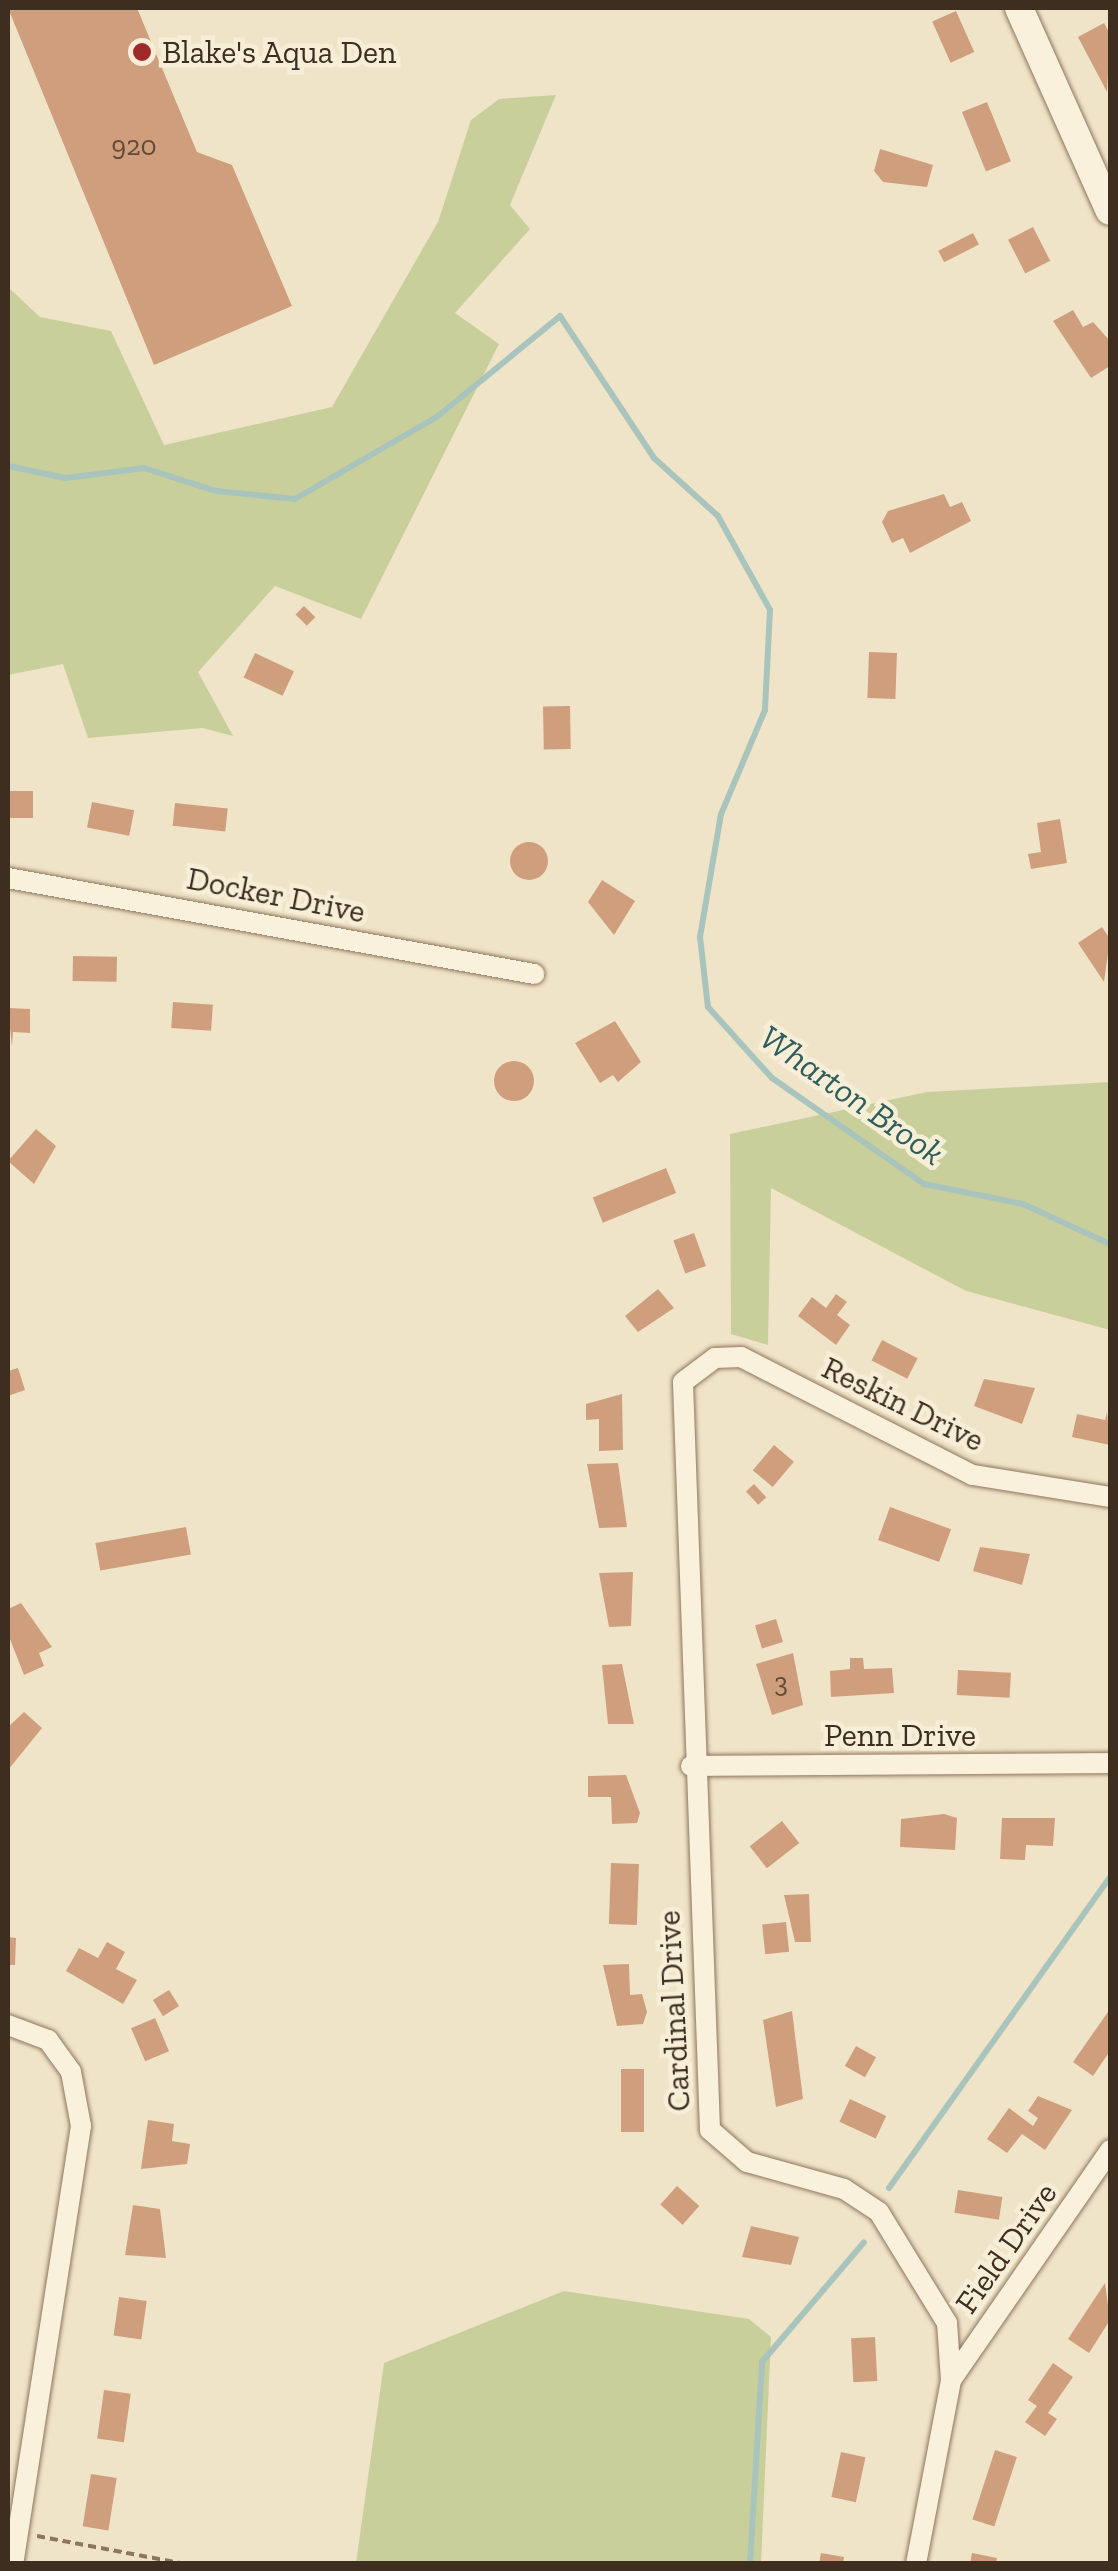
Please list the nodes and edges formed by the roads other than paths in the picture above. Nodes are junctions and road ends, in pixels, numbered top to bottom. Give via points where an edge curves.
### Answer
1 (1018, 8) edge
2 (1110, 210) edge
3 (8, 878) edge
4 (534, 974) dead end
5 (683, 1382) joint
6 (1110, 1498) edge
7 (1110, 1763) edge
8 (691, 1766) junction
9 (8, 2025) edge
10 (1110, 2150) edge
11 (951, 2380) junction
12 (12, 2564) edge
13 (916, 2564) edge

1 - 2 main road
3 - 4 street, Docker Drive
5 - 6 street, Reskin Drive via 715,1358 741,1357 973,1475
5 - 8 street, Cardinal Drive
7 - 8 street, Penn Drive
8 - 11 street, Cardinal Drive via 710,2130 747,2162 844,2189 879,2212 947,2323
9 - 12 street via 48,2040 71,2072 81,2126
10 - 11 street, Field Drive
11 - 13 street, Cardinal Drive

